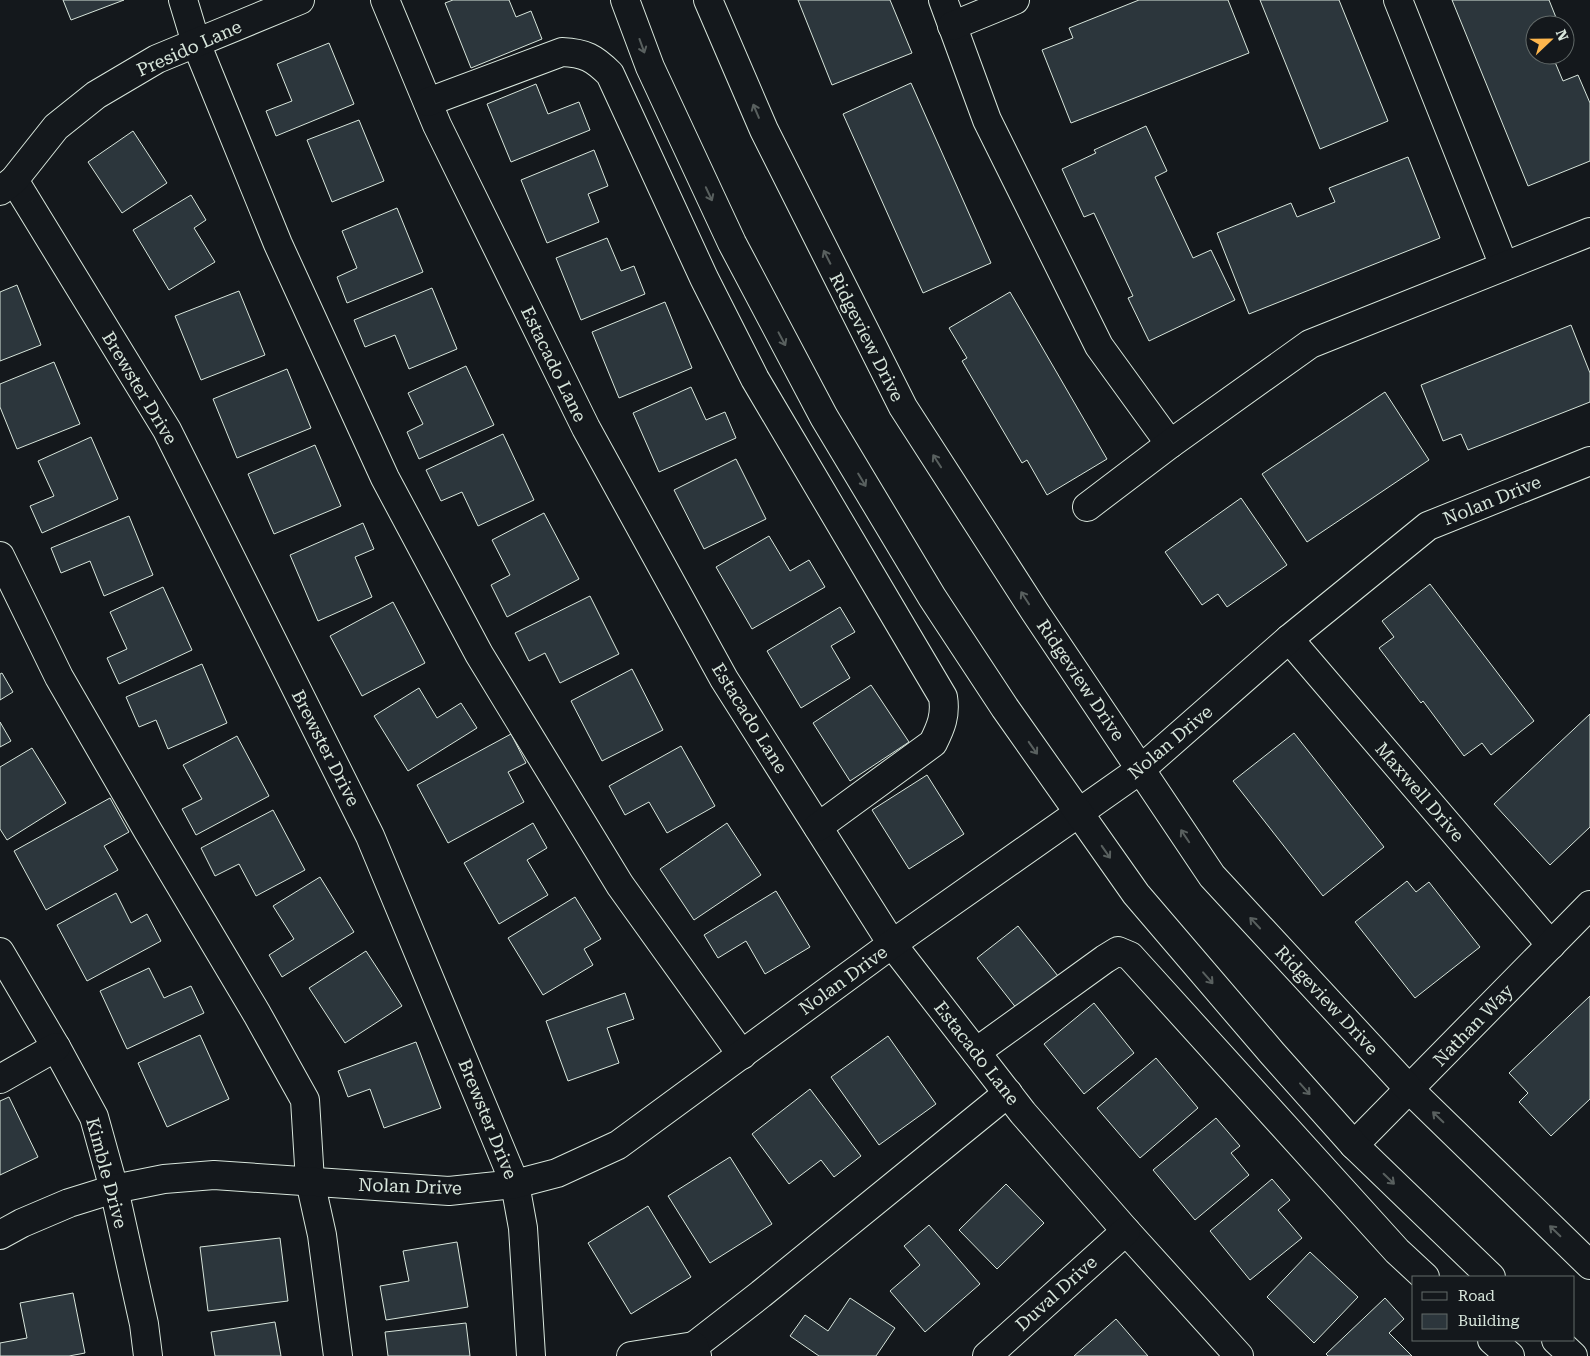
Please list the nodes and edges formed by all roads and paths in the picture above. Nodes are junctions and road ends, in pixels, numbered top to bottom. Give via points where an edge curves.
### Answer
1 (183, 0) edge
2 (300, 0) edge
3 (385, 0) edge
4 (625, 0) edge
5 (708, 0) edge
6 (943, 0) edge
7 (1015, 0) edge
8 (1398, 0) edge
9 (952, 26) junction
10 (196, 43) junction
11 (428, 102) junction
12 (7, 185) edge
13 (1590, 232) edge
14 (1504, 266) junction
15 (1170, 444) junction
16 (1590, 461) edge
17 (1087, 507) dead end
18 (0, 556) edge
19 (1289, 639) junction
20 (1141, 769) junction
21 (1078, 812) junction
22 (818, 827) junction
23 (1590, 905) edge
24 (892, 944) junction
25 (1551, 945) junction
26 (0, 952) edge
27 (56, 1047) junction
28 (976, 1052) junction
29 (742, 1055) junction
30 (0, 1079) edge
31 (1410, 1090) junction
32 (1008, 1093) junction
33 (1354, 1144) junction
34 (310, 1181) junction
35 (515, 1184) junction
36 (114, 1189) junction
37 (1126, 1231) junction
38 (0, 1235) edge
39 (1590, 1265) edge
40 (1424, 1276) edge
41 (1490, 1276) edge
42 (1493, 1341) edge
43 (1557, 1341) edge
44 (695, 1351) edge
45 (148, 1356) edge
46 (338, 1356) edge
47 (531, 1356) edge
48 (631, 1356) edge
49 (987, 1356) edge
50 (1239, 1356) edge
51 (1510, 1356) edge
52 (1573, 1356) edge

1 - 10 street
2 - 10 street, Presido Lane
3 - 11 street, Estacado Lane
4 -> 21 street via 650,67 732,243 824,417 932,597
20 -> 5 street, Ridgeview Drive via 1029,604 903,408 764,130
6 - 9 street
7 - 9 street
8 - 14 street
9 - 15 street via 987,120 1099,346
10 - 12 street, Presido Lane via 157,59 96,96 56,127
10 - 29 street via 278,244 377,460 478,654 620,885
11 - 22 street, Estacado Lane via 586,428 724,679
11 - 22 street via 562,52 589,57 610,74 704,278 755,379 943,697 942,724 933,743
12 - 35 street, Brewster Drive via 167,430 370,836
13 - 14 street
14 - 15 street via 1310,344
15 - 17 street
16 - 19 street, Nolan Drive via 1428,526
18 - 34 street via 60,677 306,1100
19 - 20 street, Nolan Drive
19 - 25 street, Maxwell Drive
20 - 21 street, Nolan Drive
31 -> 20 street, Ridgeview Drive via 1212,876
21 - 24 street, Nolan Drive
21 -> 33 street via 1136,894
22 - 24 street, Estacado Lane
23 - 25 street, Nathan Way
24 - 28 street, Estacado Lane
24 - 29 street, Nolan Drive
25 - 31 street, Nathan Way
26 - 27 street, Kimble Drive
27 - 30 street
27 - 36 street, Kimble Drive via 94,1117
28 - 32 street, Estacado Lane
28 - 40 street via 1105,959 1118,951 1130,956 1397,1251
29 - 35 street, Nolan Drive via 618,1145 557,1173
31 - 33 street, Nathan Way
39 -> 31 street, Ridgeview Drive
32 - 37 street, Estacado Lane
32 - 44 street
33 -> 41 street
34 - 35 street, Nolan Drive via 449,1191
34 - 36 street, Nolan Drive via 214,1175 164,1179
34 - 46 street via 322,1235
35 - 47 street, Brewster Drive via 523,1228
36 - 38 street, Nolan Drive via 68,1203
36 - 45 street, Kimble Drive
37 - 49 street, Duval Drive
37 - 50 street, Estacado Lane
42 - 51 street
43 - 52 street
44 - 48 street

